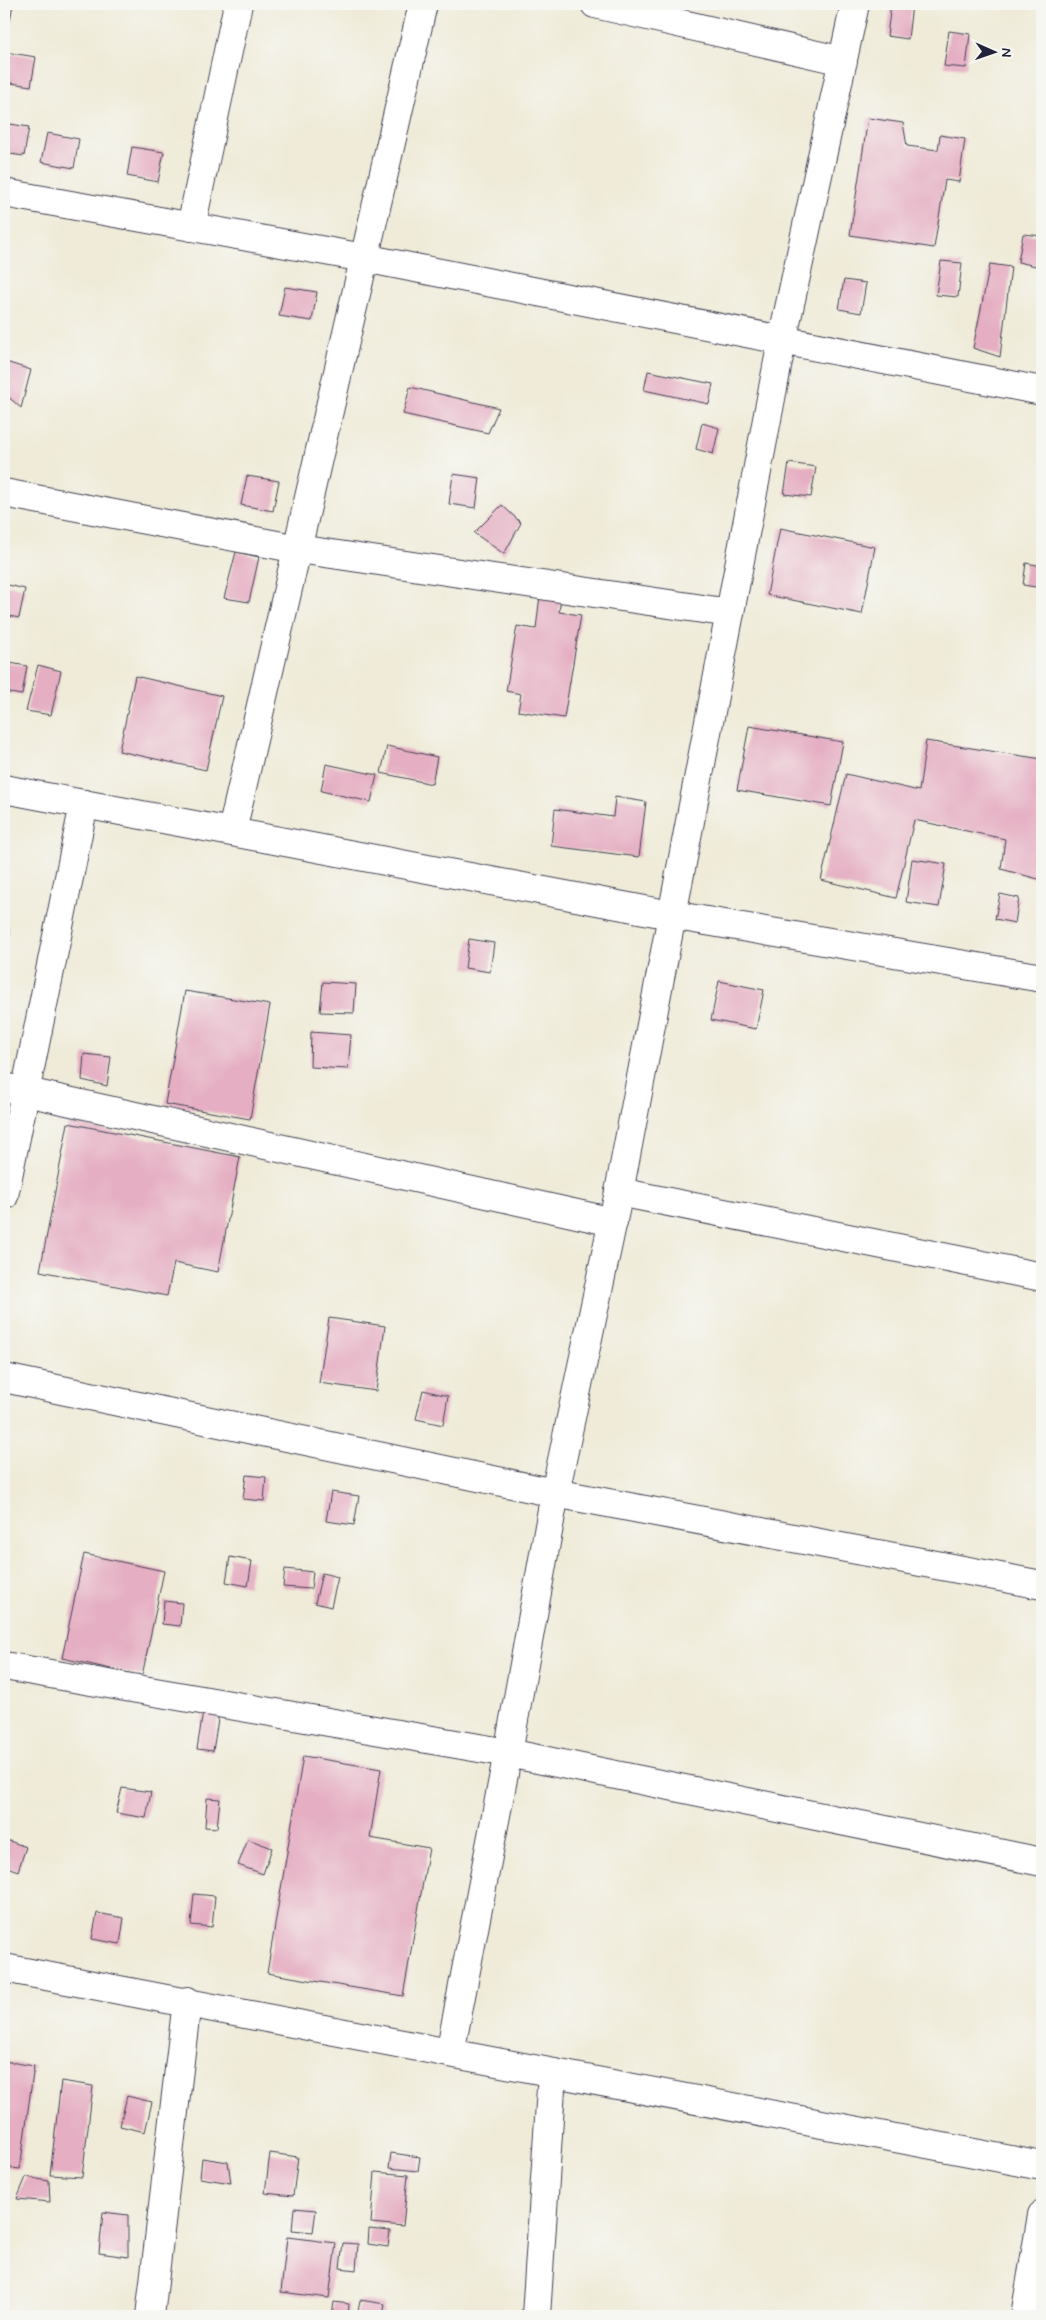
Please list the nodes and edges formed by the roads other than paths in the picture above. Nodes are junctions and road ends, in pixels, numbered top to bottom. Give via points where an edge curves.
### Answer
1 (238, 4) edge
2 (423, 4) edge
3 (595, 4) edge
4 (855, 4) edge
5 (674, 13) edge
6 (843, 61) junction
7 (4, 193) edge
8 (191, 227) junction
9 (364, 258) junction
10 (782, 341) junction
11 (1042, 391) edge
12 (4, 493) edge
13 (298, 548) junction
14 (730, 613) junction
15 (4, 789) edge
16 (84, 804) junction
17 (232, 831) junction
18 (671, 914) junction
19 (1042, 978) edge
20 (14, 1088) edge
21 (619, 1192) junction
22 (4, 1196) edge
23 (613, 1222) junction
24 (1042, 1277) edge
25 (4, 1378) edge
26 (555, 1493) junction
27 (1042, 1585) edge
28 (4, 1666) edge
29 (508, 1753) junction
30 (1042, 1862) edge
31 (4, 1968) edge
32 (187, 2001) junction
33 (450, 2054) junction
34 (552, 2073) junction
35 (1042, 2166) edge
36 (1042, 2215) edge
37 (150, 2316) edge
38 (536, 2316) edge
39 (1025, 2316) edge

1 - 8 street
2 - 9 street
3 - 5 street
4 - 6 street
5 - 6 street
6 - 10 street
7 - 8 street
8 - 9 street
9 - 10 street
9 - 13 street
10 - 11 street
10 - 14 street
12 - 13 street
13 - 14 street
13 - 17 street
14 - 18 street
15 - 16 street
16 - 17 street
16 - 20 street
17 - 18 street
18 - 19 street
18 - 21 street
20 - 22 street
20 - 23 street
21 - 23 street
21 - 24 street
23 - 26 street
25 - 26 street
26 - 27 street
26 - 29 street
28 - 29 street
29 - 30 street
29 - 33 street
31 - 32 street
32 - 33 street
32 - 37 street
33 - 34 street
34 - 35 street
34 - 38 street
36 - 39 street

